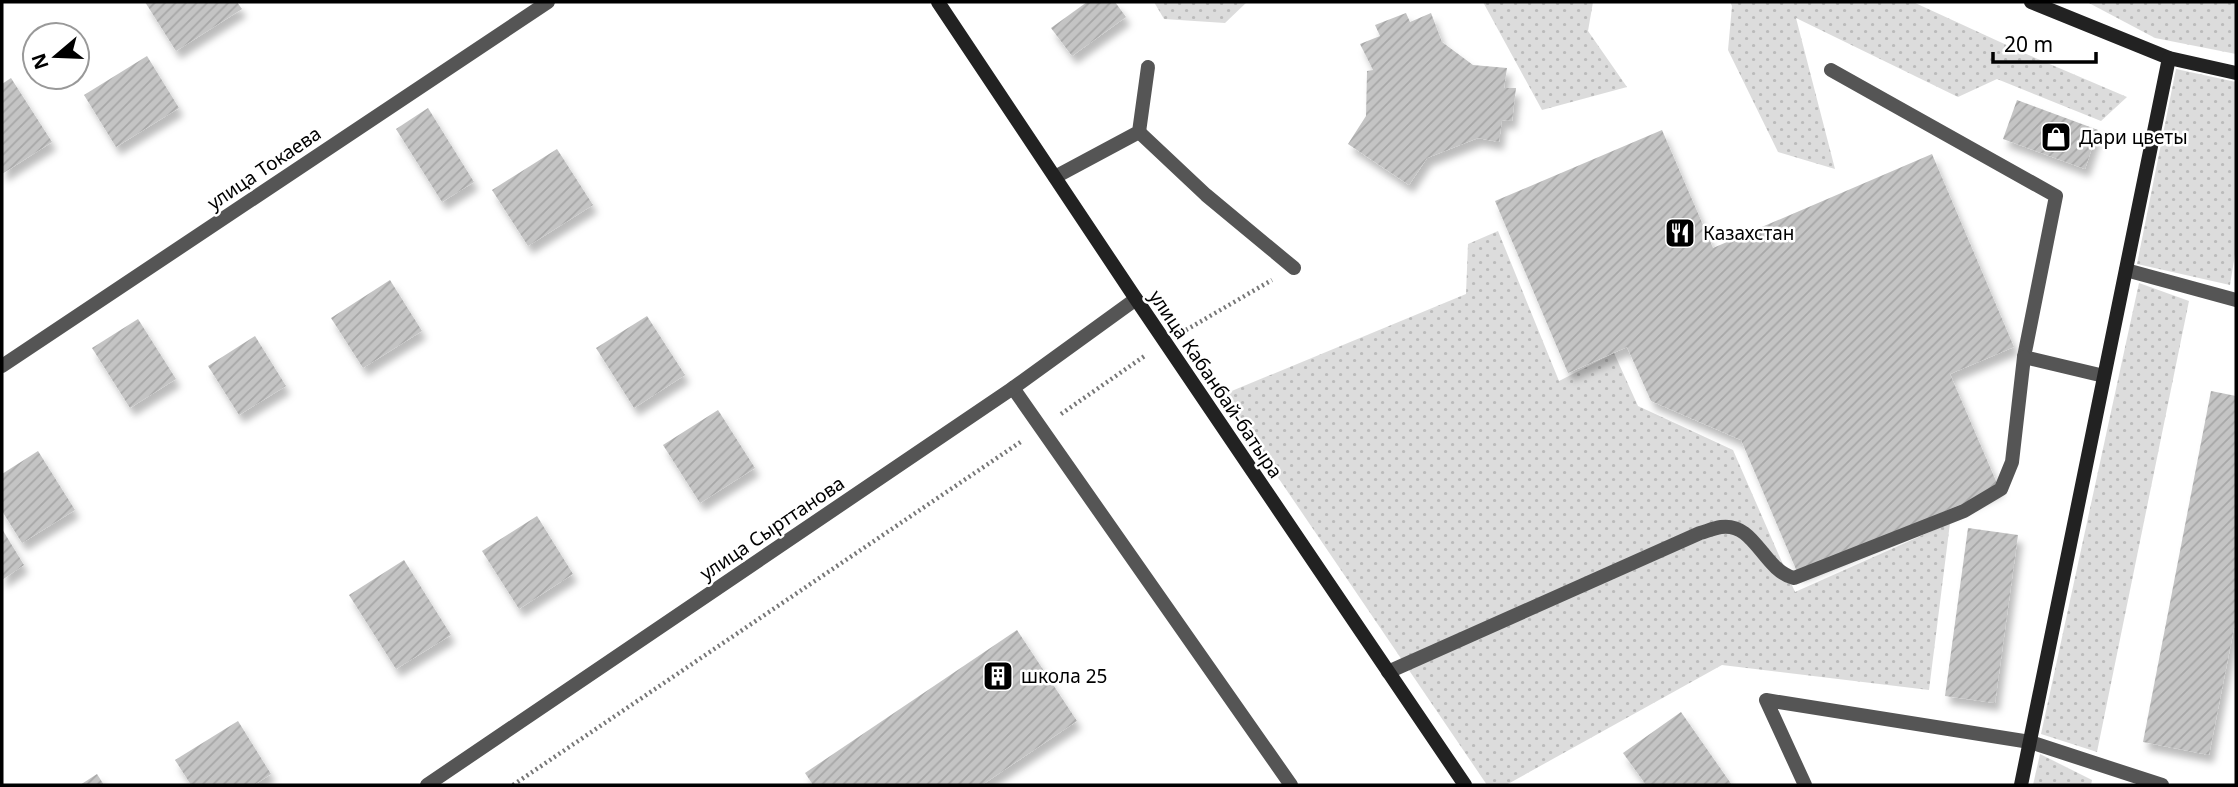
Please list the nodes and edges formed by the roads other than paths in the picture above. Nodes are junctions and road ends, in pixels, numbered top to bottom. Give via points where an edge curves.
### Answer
1 (548, 2) edge
2 (938, 2) edge
3 (2031, 2) edge
4 (2169, 58) junction
5 (1148, 66) dead end
6 (1831, 70) dead end
7 (2236, 73) edge
8 (1139, 132) junction
9 (1055, 177) junction
10 (1293, 268) road end
11 (2126, 270) junction
12 (1136, 299) junction
13 (2236, 300) edge
14 (2024, 357) junction
15 (2, 366) edge
16 (2104, 376) junction
17 (1013, 388) junction
18 (1388, 672) junction
19 (2030, 742) junction
20 (428, 785) edge
21 (1292, 785) edge
22 (1465, 785) edge
23 (1805, 785) edge
24 (2021, 785) edge
25 (2162, 785) edge

1 - 15 street, улица Токаева
2 - 9 main road, улица Кабанбай-батыра
3 - 4 main road
4 - 7 main road
4 - 11 main road
5 - 8 street
6 - 14 street via 2056,196
8 - 9 street
8 - 10 street
9 - 12 main road, улица Кабанбай-батыра
11 - 13 street
11 - 16 main road
12 - 17 street, улица Сырттанова
12 - 18 main road, улица Кабанбай-батыра
14 - 16 street
14 - 18 street via 2007,479 2001,489 1964,511 1794,578 1765,558 1738,528 1724,526
16 - 19 main road
17 - 20 street, улица Сырттанова
17 - 21 street
18 - 22 main road, улица Кабанбай-батыра
19 - 23 street via 1766,700
19 - 24 main road
19 - 25 street

